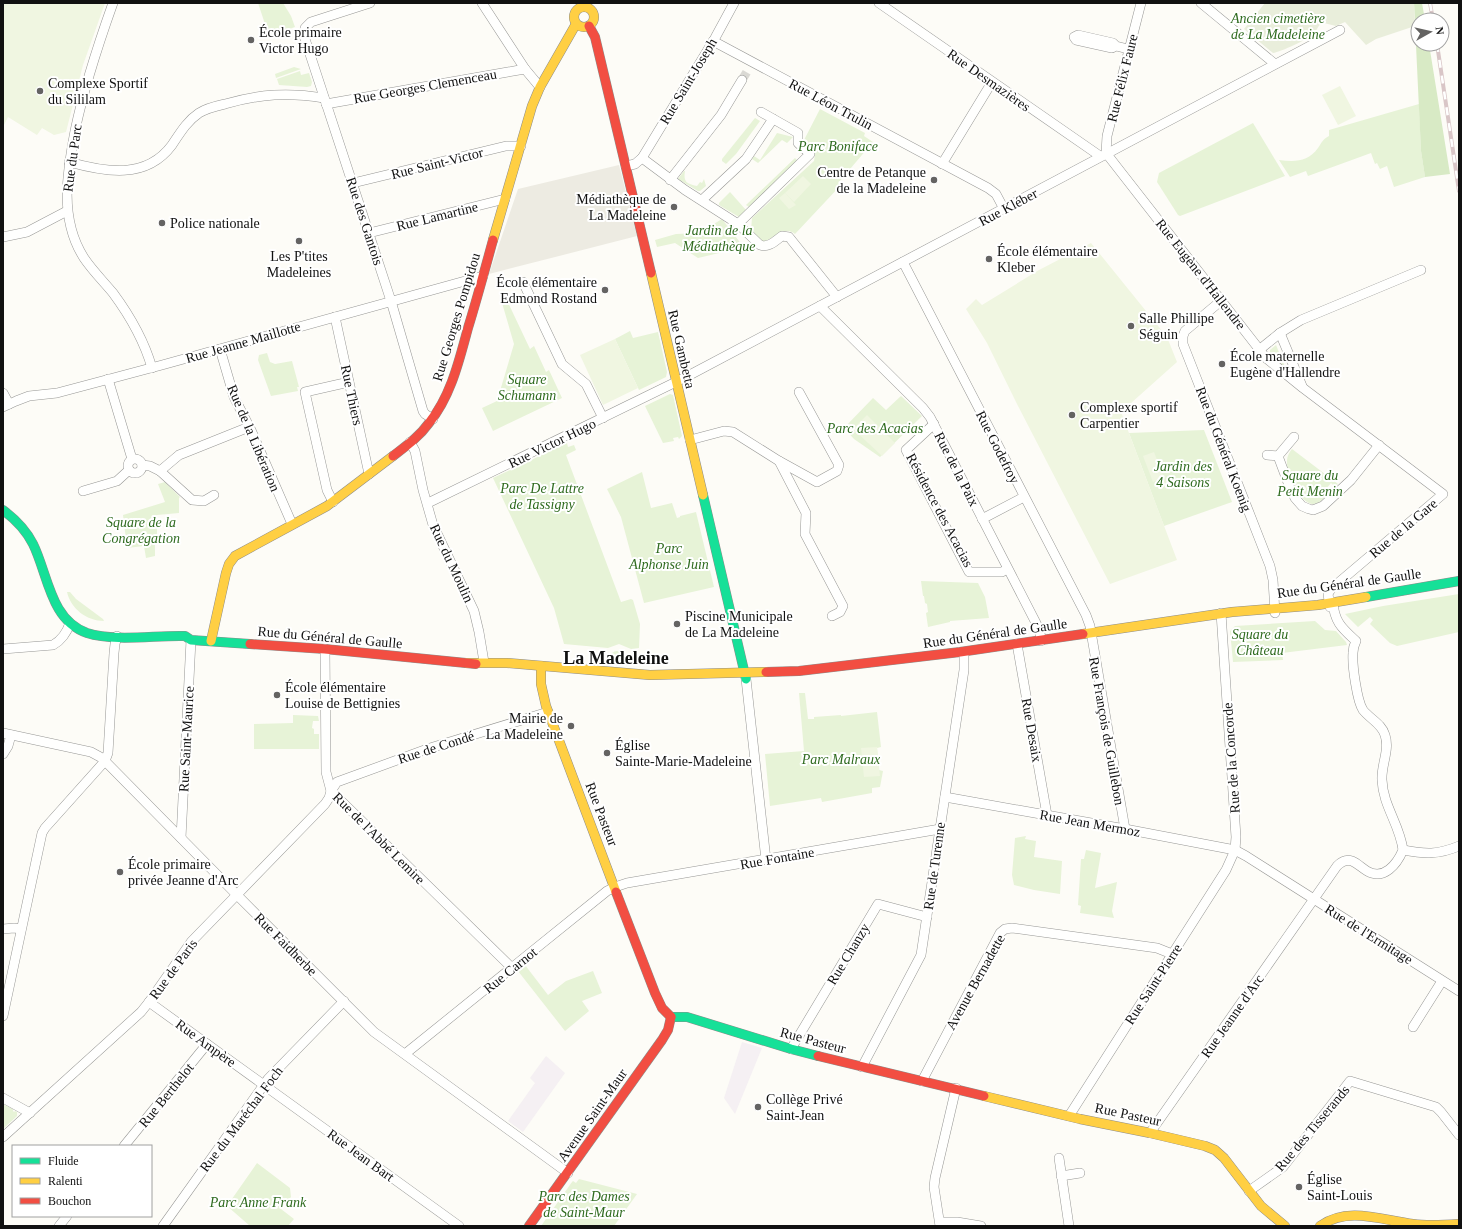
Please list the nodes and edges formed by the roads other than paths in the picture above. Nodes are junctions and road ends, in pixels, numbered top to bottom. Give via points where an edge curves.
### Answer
1 (114, 3) edge
2 (370, 3) edge
3 (482, 3) edge
4 (734, 3) edge
5 (878, 3) edge
6 (1141, 3) edge
7 (1200, 3) edge
8 (583, 5) edge
9 (576, 24) junction
10 (590, 26) junction
11 (1340, 30) dead end
12 (713, 41) junction
13 (1116, 46) dead end
14 (1128, 49) junction
15 (1275, 64) junction
16 (525, 69) junction
17 (742, 80) tunnel mouth
18 (992, 82) junction
19 (540, 87) junction
20 (325, 101) junction
21 (761, 112) dead end
22 (773, 120) junction
23 (521, 146) junction
24 (1103, 155) junction
25 (642, 158) junction
26 (69, 162) junction
27 (942, 164) junction
28 (626, 166) junction
29 (670, 180) junction
30 (353, 183) junction
31 (505, 200) junction
32 (702, 200) junction
33 (1004, 209) junction
34 (67, 211) junction
35 (738, 224) junction
36 (369, 233) junction
37 (3, 237) edge
38 (903, 262) junction
39 (1421, 270) dead end
40 (483, 276) junction
41 (523, 282) dead end
42 (837, 297) junction
43 (1222, 300) junction
44 (391, 301) junction
45 (820, 306) junction
46 (335, 316) junction
47 (1280, 333) junction
48 (220, 349) junction
49 (1259, 350) junction
50 (152, 368) junction
51 (108, 379) junction
52 (349, 382) junction
53 (676, 382) junction
54 (1303, 388) junction
55 (799, 392) dead end
56 (3, 393) edge
57 (6, 406) edge
58 (603, 418) junction
59 (433, 419) junction
60 (934, 424) junction
61 (249, 427) junction
62 (1294, 437) dead end
63 (690, 440) junction
64 (410, 442) junction
65 (1379, 445) junction
66 (1267, 455) dead end
67 (1278, 456) junction
68 (132, 459) junction
69 (779, 461) junction
70 (142, 465) junction
71 (129, 470) junction
72 (160, 471) junction
73 (369, 474) junction
74 (83, 491) dead end
75 (1443, 494) joint
76 (214, 495) dead end
77 (1024, 497) junction
78 (333, 502) junction
79 (428, 503) junction
80 (3, 510) edge
81 (982, 518) junction
82 (3, 521) edge
83 (292, 524) junction
84 (1007, 568) junction
85 (1344, 578) junction
86 (1459, 581) edge
87 (1459, 587) edge
88 (1348, 599) junction
89 (1331, 605) junction
90 (1275, 612) junction
91 (1221, 615) junction
92 (832, 616) dead end
93 (69, 627) junction
94 (1091, 633) junction
95 (116, 640) junction
96 (191, 640) junction
97 (1041, 640) junction
98 (211, 641) junction
99 (1017, 644) junction
100 (3, 649) edge
101 (325, 649) junction
102 (964, 652) junction
103 (484, 662) junction
104 (467, 663) junction
105 (541, 670) junction
106 (746, 676) junction
107 (621, 682) dead end
108 (716, 683) dead end
109 (548, 712) junction
110 (7, 734) edge
111 (3, 754) edge
112 (105, 761) junction
113 (331, 791) junction
114 (945, 797) junction
115 (1047, 815) junction
116 (940, 829) junction
117 (1124, 829) junction
118 (181, 838) junction
119 (1459, 846) edge
120 (1235, 850) junction
121 (1403, 850) junction
122 (766, 860) junction
123 (615, 887) junction
124 (237, 895) junction
125 (1314, 900) junction
126 (927, 917) junction
127 (3, 929) edge
128 (21, 929) junction
129 (1172, 954) junction
130 (512, 968) junction
131 (1442, 980) junction
132 (1459, 991) edge
133 (149, 1002) junction
134 (344, 1002) junction
135 (3, 1016) edge
136 (671, 1018) junction
137 (1412, 1027) dead end
138 (207, 1044) junction
139 (791, 1049) junction
140 (405, 1054) junction
141 (862, 1067) junction
142 (922, 1081) junction
143 (263, 1085) junction
144 (956, 1088) junction
145 (3, 1098) edge
146 (30, 1113) junction
147 (1069, 1116) junction
148 (1150, 1133) junction
149 (1459, 1135) edge
150 (3, 1137) edge
151 (125, 1145) edge
152 (1059, 1158) dead end
153 (568, 1173) junction
154 (1080, 1173) dead end
155 (1061, 1176) junction
156 (1249, 1191) junction
157 (66, 1217) edge
158 (940, 1224) edge
159 (1459, 1224) edge
160 (1413, 1225) edge
161 (59, 1226) edge
162 (163, 1226) edge
163 (459, 1226) edge
164 (529, 1226) edge
165 (981, 1226) edge
166 (1069, 1226) edge
167 (1285, 1226) edge
168 (1320, 1226) edge

1 - 26 street, Rue du Parc via 92,62
2 - 20 street, Rue des Gantois via 311,22 305,28 304,36
3 - 16 street
4 - 12 street, Rue Saint-Joseph
5 - 18 street, Rue Desmazières
6 - 14 street, Rue Félix Faure
7 - 15 street
8 - 9 street via 574,13
8 - 10 street via 593,14
9 - 10 street via 582,27
9 - 19 street, Rue Georges Pompidou
10 - 28 street, Rue Gambetta via 595,37
11 - 15 street, Rue Kléber
12 - 25 street, Rue Saint-Joseph
12 - 27 street, Rue Léon Trulin via 750,66
13 - 14 street
14 - 24 street, Rue Félix Faure
15 - 24 street, Rue Kléber
16 - 19 street
16 - 20 street, Rue Georges Clemenceau
17 - 29 street via 721,115
18 - 24 street, Rue Desmazières
18 - 27 street
19 - 23 street, Rue Georges Pompidou
20 - 26 street, Rue Georges Clemenceau via 291,94 268,95 246,98 209,109 199,113 189,122 158,159 140,168 107,170
20 - 30 street, Rue des Gantois
21 - 22 street
22 - 32 street via 746,159
22 - 35 street via 798,133 798,143 810,154
23 - 30 street, Rue Saint-Victor via 506,146
23 - 31 street, Rue Georges Pompidou
24 - 33 street, Rue Kléber
24 - 43 street, Rue Eugène d'Hallendre
25 - 28 street via 635,164
25 - 29 street
26 - 34 street, Rue du Parc
27 - 33 street, Rue Léon Trulin via 992,191
28 - 53 street, Rue Gambetta
29 - 32 street
30 - 36 street, Rue des Gantois
31 - 36 street, Rue Lamartine
31 - 40 street, Rue Georges Pompidou
32 - 35 street
33 - 38 street, Rue Kléber
34 - 37 street via 27,232
34 - 50 street, Rue du Parc via 83,257 132,320
35 - 42 street via 760,245 768,246 782,236 789,237
36 - 44 street, Rue des Gantois
38 - 42 street, Rue Kléber
38 - 77 street, Rue Godefroy
39 - 47 street via 1307,317
40 - 44 street, Rue Jeanne Maillotte
40 - 59 street, Rue Georges Pompidou via 454,376
41 - 58 street via 562,364 586,384
42 - 45 street, Rue Kléber
43 - 49 street, Rue Eugène d'Hallendre
43 - 90 street, Rue du Général Koenig via 1188,328 1183,336 1185,348 1272,572
44 - 46 street, Rue Jeanne Maillotte
44 - 59 street, Rue des Gantois via 423,411
45 - 53 street, Rue Kléber
45 - 60 street, Rue de la Paix via 924,408
46 - 48 street, Rue Jeanne Maillotte
46 - 52 street, Rue Thiers
47 - 49 street
47 - 54 street
48 - 50 street, Rue Jeanne Maillotte
48 - 61 street, Rue de la Libération via 233,392
49 - 54 street, Rue Eugène d'Hallendre
50 - 51 street, Rue Jeanne Maillotte
51 - 57 street, Rue Jeanne Maillotte via 57,393 29,396
51 - 68 street
52 - 73 street, Rue Thiers
52 - 78 street via 305,392 327,490
53 - 58 street, Rue Victor Hugo
53 - 63 street, Rue Gambetta
54 - 65 street, Rue Eugène d'Hallendre
55 - 69 street via 839,465 837,471 817,482
56 - 57 street
58 - 79 street, Rue Victor Hugo
59 - 64 street, Rue Georges Pompidou
60 - 81 street, Rue de la Paix
60 - 84 street, Résidence des Acacias via 906,450 969,572 1002,572
61 - 72 street via 179,454
61 - 83 street, Rue de la Libération
62 - 67 street
63 - 69 street via 724,431 733,432
63 - 106 street, Rue Gambetta
64 - 73 street, Rue Georges Pompidou
64 - 79 street, Rue du Moulin via 415,451
65 - 67 street via 1351,480 1323,506 1313,510 1302,506 1295,498
65 - 75 street, Rue Eugène d'Hallendre
66 - 67 street
68 - 70 street via 139,459
68 - 71 street via 128,463
69 - 92 street via 806,513 805,534 843,606 840,612
70 - 71 street via 137,473
70 - 72 street
71 - 74 street via 117,481
72 - 76 street via 192,500 204,501
73 - 78 street, Rue Georges Pompidou
75 - 85 street, Rue de la Gare
77 - 81 street
77 - 94 street, Rue Godefroy via 1086,615
78 - 83 street, Rue Georges Pompidou
79 - 103 street, Rue du Moulin via 433,525 474,611
80 - 93 street, Rue du Général de Gaulle via 16,521 32,542 58,607
81 - 84 street, Rue de la Paix
82 - 93 street, Rue du Général de Gaulle via 24,544 51,611 58,622
83 - 98 street, Rue Georges Pompidou via 232,559 226,573
84 - 97 street, Rue de la Paix via 1036,623
85 - 88 street via 1340,591 1342,596
85 - 89 street, Rue de la Gare via 1329,592
86 - 88 street, Rue du Général de Gaulle
87 - 89 street, Rue du Général de Gaulle via 1402,598
88 - 89 street, Rue du Général de Gaulle
89 - 90 street, Rue du Général de Gaulle
89 - 121 street via 1338,623 1356,642 1353,655 1361,707 1385,734 1387,748 1382,774 1383,793
90 - 91 street, Rue du Général de Gaulle
91 - 94 street, Rue du Général de Gaulle
91 - 120 street, Rue de la Concorde
93 - 95 street, Rue du Général de Gaulle via 76,637 84,640 97,643
93 - 100 street via 53,645
94 - 97 street, Rue du Général de Gaulle
94 - 117 street, Rue François de Guillebon
95 - 96 street, Rue du Général de Gaulle via 185,643
95 - 112 street via 109,749
96 - 98 street, Rue du Général de Gaulle
96 - 118 street, Rue Saint-Maurice
97 - 99 street, Rue du Général de Gaulle
98 - 101 street, Rue du Général de Gaulle
99 - 102 street, Rue du Général de Gaulle
99 - 115 street, Rue Desaix
101 - 104 street, Rue du Général de Gaulle
101 - 113 street, Rue de l'Abbé Lemire via 326,772
102 - 106 street, Rue du Général de Gaulle
102 - 114 street, Rue de Turenne via 965,668
103 - 104 street, Rue du Général de Gaulle
103 - 105 street, Rue du Général de Gaulle
104 - 105 street, Rue du Général de Gaulle
105 - 106 street, Rue du Général de Gaulle
105 - 107 street, Rue du Général de Gaulle
105 - 109 street, Rue Pasteur via 541,693
106 - 108 street, Rue du Général de Gaulle
106 - 122 street
109 - 113 street, Rue de Condé via 392,761 337,782
109 - 123 street, Rue Pasteur
110 - 111 street via 8,746
110 - 112 street, Rue Faidherbe via 92,752
112 - 118 street, Rue Faidherbe
112 - 128 street via 43,831
113 - 124 street, Rue de Paris via 325,804
113 - 130 street, Rue de l'Abbé Lemire
114 - 115 street, Rue Jean Mermoz
114 - 116 street, Rue de Turenne
115 - 117 street, Rue Jean Mermoz
116 - 122 street, Rue Fontaine
116 - 126 street, Rue de Turenne
117 - 120 street, Rue Jean Mermoz
118 - 124 street, Rue Faidherbe
119 - 121 street via 1431,854
120 - 125 street, Rue de l'Ermitage
120 - 129 street, Rue Saint-Pierre via 1229,865
121 - 125 street, Rue Jeanne d'Arc via 1394,866 1382,873 1368,872 1351,861 1343,861
122 - 123 street, Rue Fontaine
123 - 130 street, Rue Carnot
123 - 136 street, Rue Pasteur via 655,993 662,1008
124 - 133 street, Rue de Paris via 190,942
124 - 134 street, Rue Faidherbe
125 - 131 street, Rue de l'Ermitage
125 - 148 street, Rue Jeanne d'Arc
126 - 139 street, Rue Chanzy via 878,904
126 - 141 street, Rue de Turenne via 920,960
127 - 128 street
128 - 135 street
129 - 142 street, Avenue Bernadette via 1157,948 1005,929 996,940
129 - 147 street, Rue Saint-Pierre
130 - 140 street, Rue Carnot
131 - 132 street, Rue de l'Ermitage
131 - 137 street
133 - 138 street, Rue Ampère
133 - 146 street, Rue de Paris
134 - 140 street, Rue Faidherbe via 374,1032
134 - 143 street, Rue du Maréchal Foch
136 - 139 street, Rue Pasteur via 689,1018
136 - 153 street, Avenue Saint-Maur via 662,1040
138 - 143 street, Rue Ampère
138 - 151 street, Rue Berthelot
139 - 141 street, Rue Pasteur
140 - 153 street, Rue Faidherbe
141 - 142 street, Rue Pasteur
142 - 144 street, Rue Pasteur
143 - 162 street, Rue du Maréchal Foch
143 - 163 street, Rue Jean Bart
144 - 147 street, Rue Pasteur
144 - 158 street via 935,1178
145 - 146 street
146 - 150 street, Rue de Paris
147 - 148 street, Rue Pasteur
148 - 156 street, Rue Pasteur via 1215,1150
149 - 156 street, Rue des Tisserands via 1436,1106 1350,1081 1283,1167
152 - 155 street
153 - 164 street, Avenue Saint-Maur
154 - 155 street
155 - 166 street
156 - 167 street, Rue Pasteur via 1261,1206
157 - 161 street
158 - 165 street via 957,1222
159 - 160 street
160 - 168 street via 1346,1215 1332,1218

